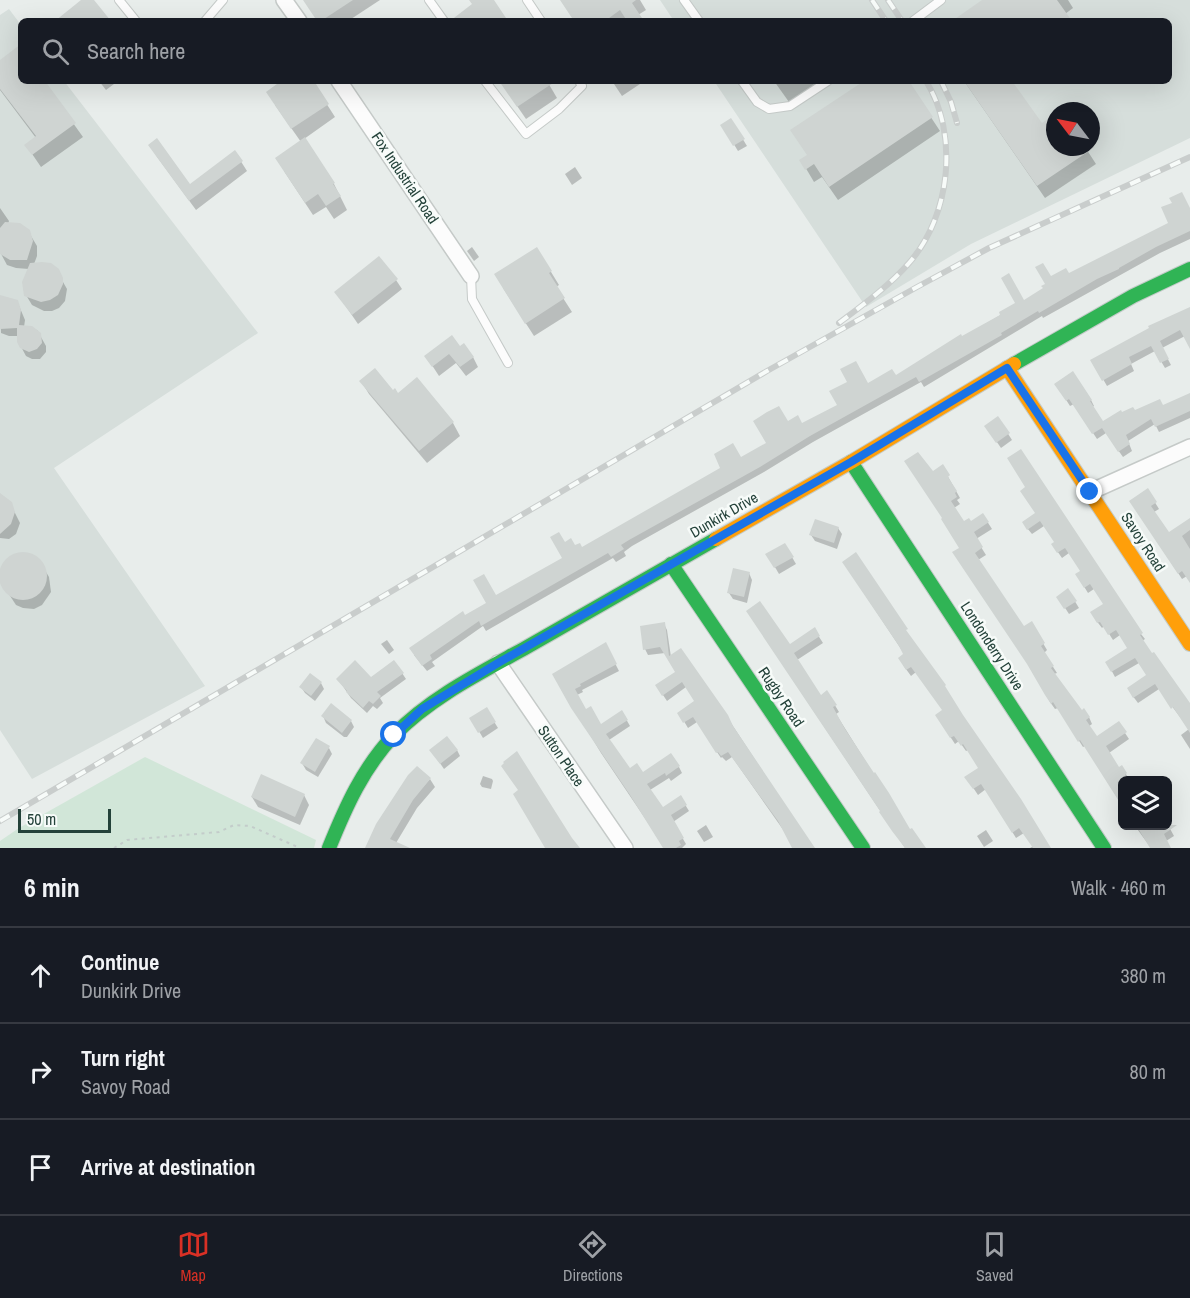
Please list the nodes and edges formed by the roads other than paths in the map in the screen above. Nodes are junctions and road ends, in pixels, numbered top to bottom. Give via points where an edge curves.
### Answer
1 (119, 0) edge
2 (223, 0) edge
3 (284, 0) edge
4 (429, 0) edge
5 (527, 0) edge
6 (684, 0) edge
7 (941, 0) edge
8 (134, 18) edge
9 (208, 18) edge
10 (297, 18) edge
11 (442, 18) edge
12 (539, 18) edge
13 (697, 18) edge
14 (917, 18) edge
15 (341, 84) edge
16 (487, 84) edge
17 (581, 84) edge
18 (744, 84) edge
19 (823, 84) edge
20 (1190, 269) edge
21 (471, 276) joint
22 (508, 363) dead end
23 (1007, 368) junction
24 (1190, 447) edge
25 (851, 462) junction
26 (1090, 492) junction
27 (671, 564) junction
28 (1185, 628) edge
29 (1190, 644) edge
30 (498, 663) junction
31 (329, 848) edge
32 (625, 848) edge
33 (863, 848) edge
34 (1104, 848) edge

1 - 8 lane
2 - 9 lane
3 - 10 street
4 - 11 lane
5 - 12 lane
6 - 13 lane
7 - 14 lane
15 - 21 street, Fox Industrial Road
16 - 17 lane via 526,134 559,109
18 - 19 lane via 757,102 769,110 790,106
20 - 23 street, Dunkirk Drive via 1133,296
21 - 22 lane via 472,299
23 - 25 street, Dunkirk Drive
23 - 26 street, Savoy Road
24 - 26 street
25 - 27 street, Dunkirk Drive
25 - 34 street, Londonderry Drive
26 - 28 street, Savoy Road
27 - 30 street, Dunkirk Drive
27 - 33 street, Rugby Road
28 - 29 street, Savoy Road
30 - 31 street, Dunkirk Drive via 422,709 394,735 350,797
30 - 32 street, Sutton Place

